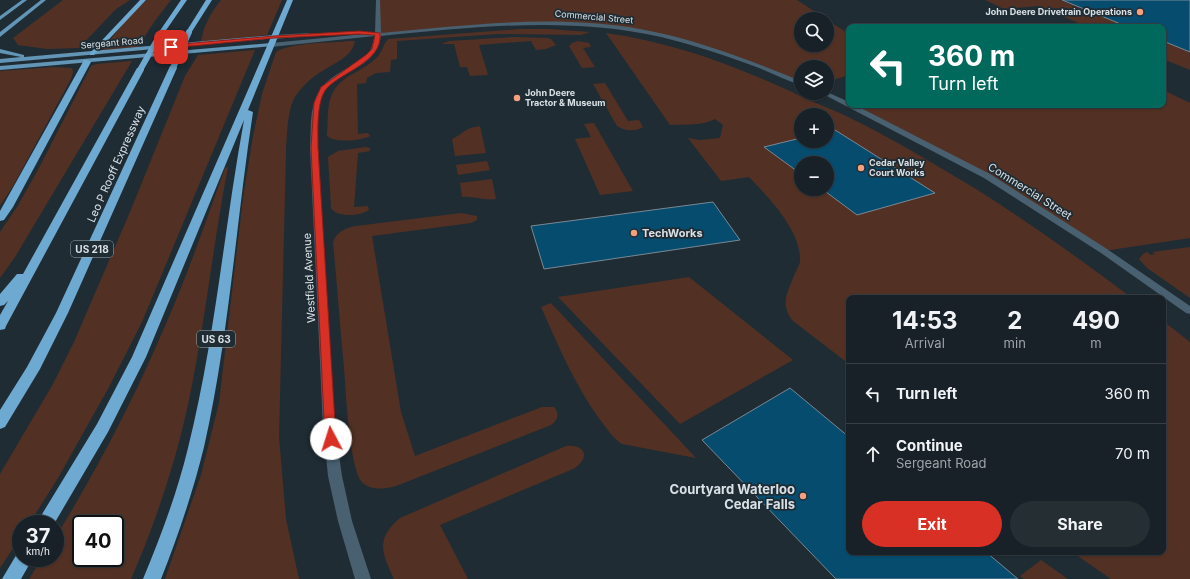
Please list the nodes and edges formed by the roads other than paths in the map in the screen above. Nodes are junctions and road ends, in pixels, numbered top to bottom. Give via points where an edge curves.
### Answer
1 (25, 0) edge
2 (44, 0) edge
3 (143, 0) edge
4 (184, 0) edge
5 (210, 0) edge
6 (290, 0) edge
7 (378, 0) edge
8 (0, 18) edge
9 (0, 34) edge
10 (378, 34) junction
11 (274, 37) junction
12 (271, 45) junction
13 (0, 51) edge
14 (50, 58) junction
15 (89, 58) junction
16 (0, 61) edge
17 (0, 68) edge
18 (794, 79) edge
19 (252, 92) junction
20 (834, 98) edge
21 (846, 104) edge
22 (855, 108) edge
23 (0, 218) edge
24 (38, 257) junction
25 (0, 302) edge
26 (1190, 311) edge
27 (0, 326) edge
28 (0, 424) edge
29 (51, 515) edge
30 (18, 567) edge
31 (11, 579) edge
32 (152, 579) edge
33 (363, 579) edge

1 - 8 main road
2 - 9 main road
3 - 15 highway
4 - 24 highway, Leo P Rooff Expressway, bridge via 140,70
5 - 28 highway, Leo P Rooff Expressway / US 218, bridge via 189,32 62,313
6 - 11 highway
7 - 10 street, Westfield Avenue
10 - 11 street via 359,32
10 - 12 street
10 - 18 street, Commercial Street via 509,24 615,28 690,42
10 - 33 street, Westfield Avenue via 374,49 368,56 324,87 319,95 314,148 329,427 335,476 345,521
11 - 12 highway, US 63
11 - 15 main road, Sergeant Road
12 - 15 main road, Sergeant Road
12 - 19 highway, US 63
13 - 14 main road via 27,57
14 - 15 main road, Sergeant Road
14 - 16 main road, Sergeant Road
15 - 17 main road, Sergeant Road
15 - 23 highway
19 - 29 highway via 139,357 103,428
19 - 32 highway, US 63 via 240,158 229,257 198,440 180,506
20 - 21 street, Commercial Street
22 - 26 street, Commercial Street via 987,176 1104,251
24 - 25 highway
24 - 27 highway, Leo P Rooff Expressway
30 - 31 highway

